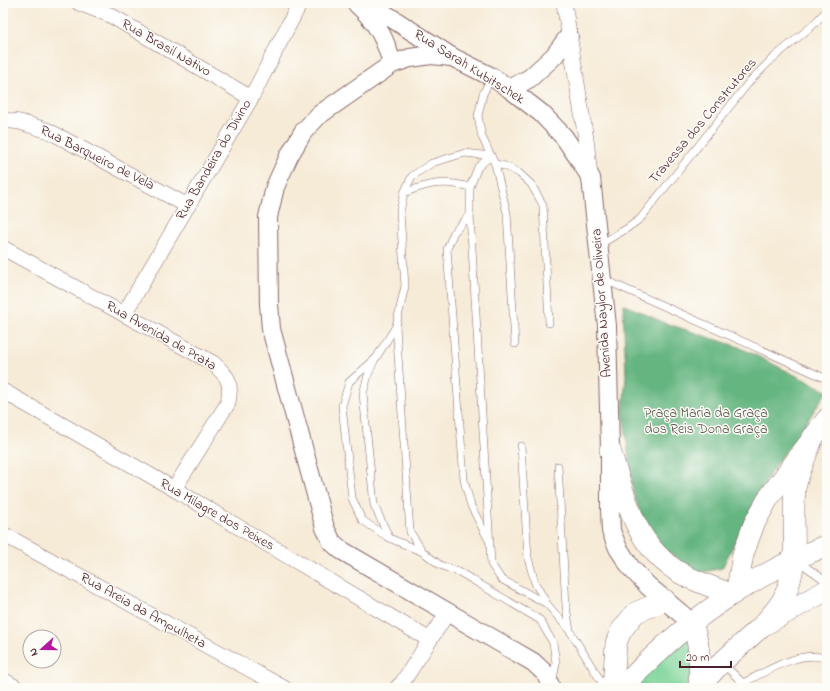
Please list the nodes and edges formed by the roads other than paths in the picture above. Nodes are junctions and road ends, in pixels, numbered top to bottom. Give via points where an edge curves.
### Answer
1 (79, 3) edge
2 (300, 3) edge
3 (356, 3) edge
4 (368, 3) edge
5 (564, 3) edge
6 (827, 10) edge
7 (569, 36) junction
8 (452, 57) junction
9 (392, 64) junction
10 (492, 77) junction
11 (510, 89) junction
12 (251, 98) junction
13 (3, 120) edge
14 (491, 156) junction
15 (495, 164) junction
16 (591, 178) junction
17 (470, 187) junction
18 (404, 192) junction
19 (188, 206) junction
20 (470, 215) junction
21 (598, 246) junction
22 (3, 248) edge
23 (601, 278) junction
24 (124, 314) junction
25 (549, 323) dead end
26 (396, 326) junction
27 (515, 344) dead end
28 (376, 358) junction
29 (827, 379) edge
30 (3, 391) edge
31 (827, 419) edge
32 (813, 437) junction
33 (522, 446) dead end
34 (610, 450) junction
35 (558, 466) dead end
36 (174, 489) junction
37 (3, 534) edge
38 (389, 538) junction
39 (489, 541) junction
40 (827, 545) edge
41 (423, 552) junction
42 (795, 558) junction
43 (827, 582) edge
44 (827, 590) edge
45 (734, 592) junction
46 (665, 600) junction
47 (547, 604) junction
48 (448, 612) junction
49 (691, 622) junction
50 (762, 626) junction
51 (570, 631) junction
52 (430, 640) junction
53 (827, 659) edge
54 (721, 663) junction
55 (3, 680) edge
56 (742, 686) edge
57 (17, 688) edge
58 (284, 688) edge
59 (397, 688) edge
60 (551, 688) edge
61 (605, 688) edge
62 (613, 688) edge
63 (622, 688) edge
64 (698, 688) edge
65 (750, 688) edge

1 - 12 street, Rua Brasil Nativo via 110,15
2 - 12 street, Rua Bandeira do Divino
3 - 9 street via 380,29
4 - 8 street, Rua Sarah Kubitschek
5 - 7 street, Avenida Naylor de Oliveira
6 - 21 lane, Travessa dos Construtores via 750,82 640,219
7 - 11 street via 554,56 530,78
7 - 16 street, Avenida Naylor de Oliveira
8 - 9 street via 431,55
8 - 10 street, Rua Sarah Kubitschek
9 - 48 street via 319,115 303,132 289,156 275,187 268,217 271,329 325,528 332,542
10 - 11 street, Rua Sarah Kubitschek
10 - 14 lane via 483,94 478,116 482,137
11 - 16 street, Rua Sarah Kubitschek via 541,113 564,137
12 - 19 street, Rua Bandeira do Divino
13 - 19 street, Rua Barqueiro de Vela via 20,122 49,131
14 - 15 lane
14 - 17 lane via 478,167
14 - 18 lane via 465,153 432,163 412,176
15 - 25 lane via 519,173 531,184 543,205
15 - 27 lane via 507,212
16 - 21 street, Avenida Naylor de Oliveira
17 - 18 lane via 454,183 435,183
17 - 20 lane
18 - 26 lane via 400,212 405,286
19 - 24 street, Rua Bandeira do Divino
20 - 39 lane
20 - 39 lane via 454,232 447,249 464,480 471,506
21 - 23 street, Avenida Naylor de Oliveira
22 - 24 street, Rua Avenida de Prata
23 - 29 lane
23 - 34 street, Avenida Naylor de Oliveira via 606,326
24 - 36 street, Rua Avenida de Prata via 213,363 226,375 231,389 228,403
26 - 28 lane
26 - 41 lane via 410,532
28 - 38 lane via 363,394 374,505
28 - 38 lane via 349,382 342,406 352,498 362,520
30 - 36 street, Rua Milagre dos Peixes
31 - 32 main road
32 - 42 main road via 796,487
32 - 45 main road via 769,497 754,524 743,554
33 - 47 lane via 528,558 535,583
34 - 45 main road via 630,513 639,532 654,552 682,574
34 - 46 street, Avenida Naylor de Oliveira via 611,531 631,568
35 - 51 lane via 566,606
36 - 52 street, Rua Milagre dos Peixes
37 - 58 street, Rua Areia da Ampulheta
38 - 41 lane
39 - 47 lane via 491,564 502,580
40 - 42 main road
41 - 60 lane via 440,565 461,572 540,620 553,643 556,663
42 - 43 lane
42 - 45 main road
42 - 50 main road via 784,599
44 - 50 main road
45 - 49 main road
46 - 49 street, Avenida Naylor de Oliveira
46 - 62 main road via 635,613 621,631 616,643
47 - 51 lane
48 - 52 street
48 - 60 street via 533,662 546,674
49 - 63 main road
49 - 64 main road via 697,635 699,649
50 - 54 main road
51 - 61 lane
52 - 59 street
53 - 56 lane via 790,659
54 - 56 lane
54 - 64 main road
55 - 57 street
56 - 65 lane

